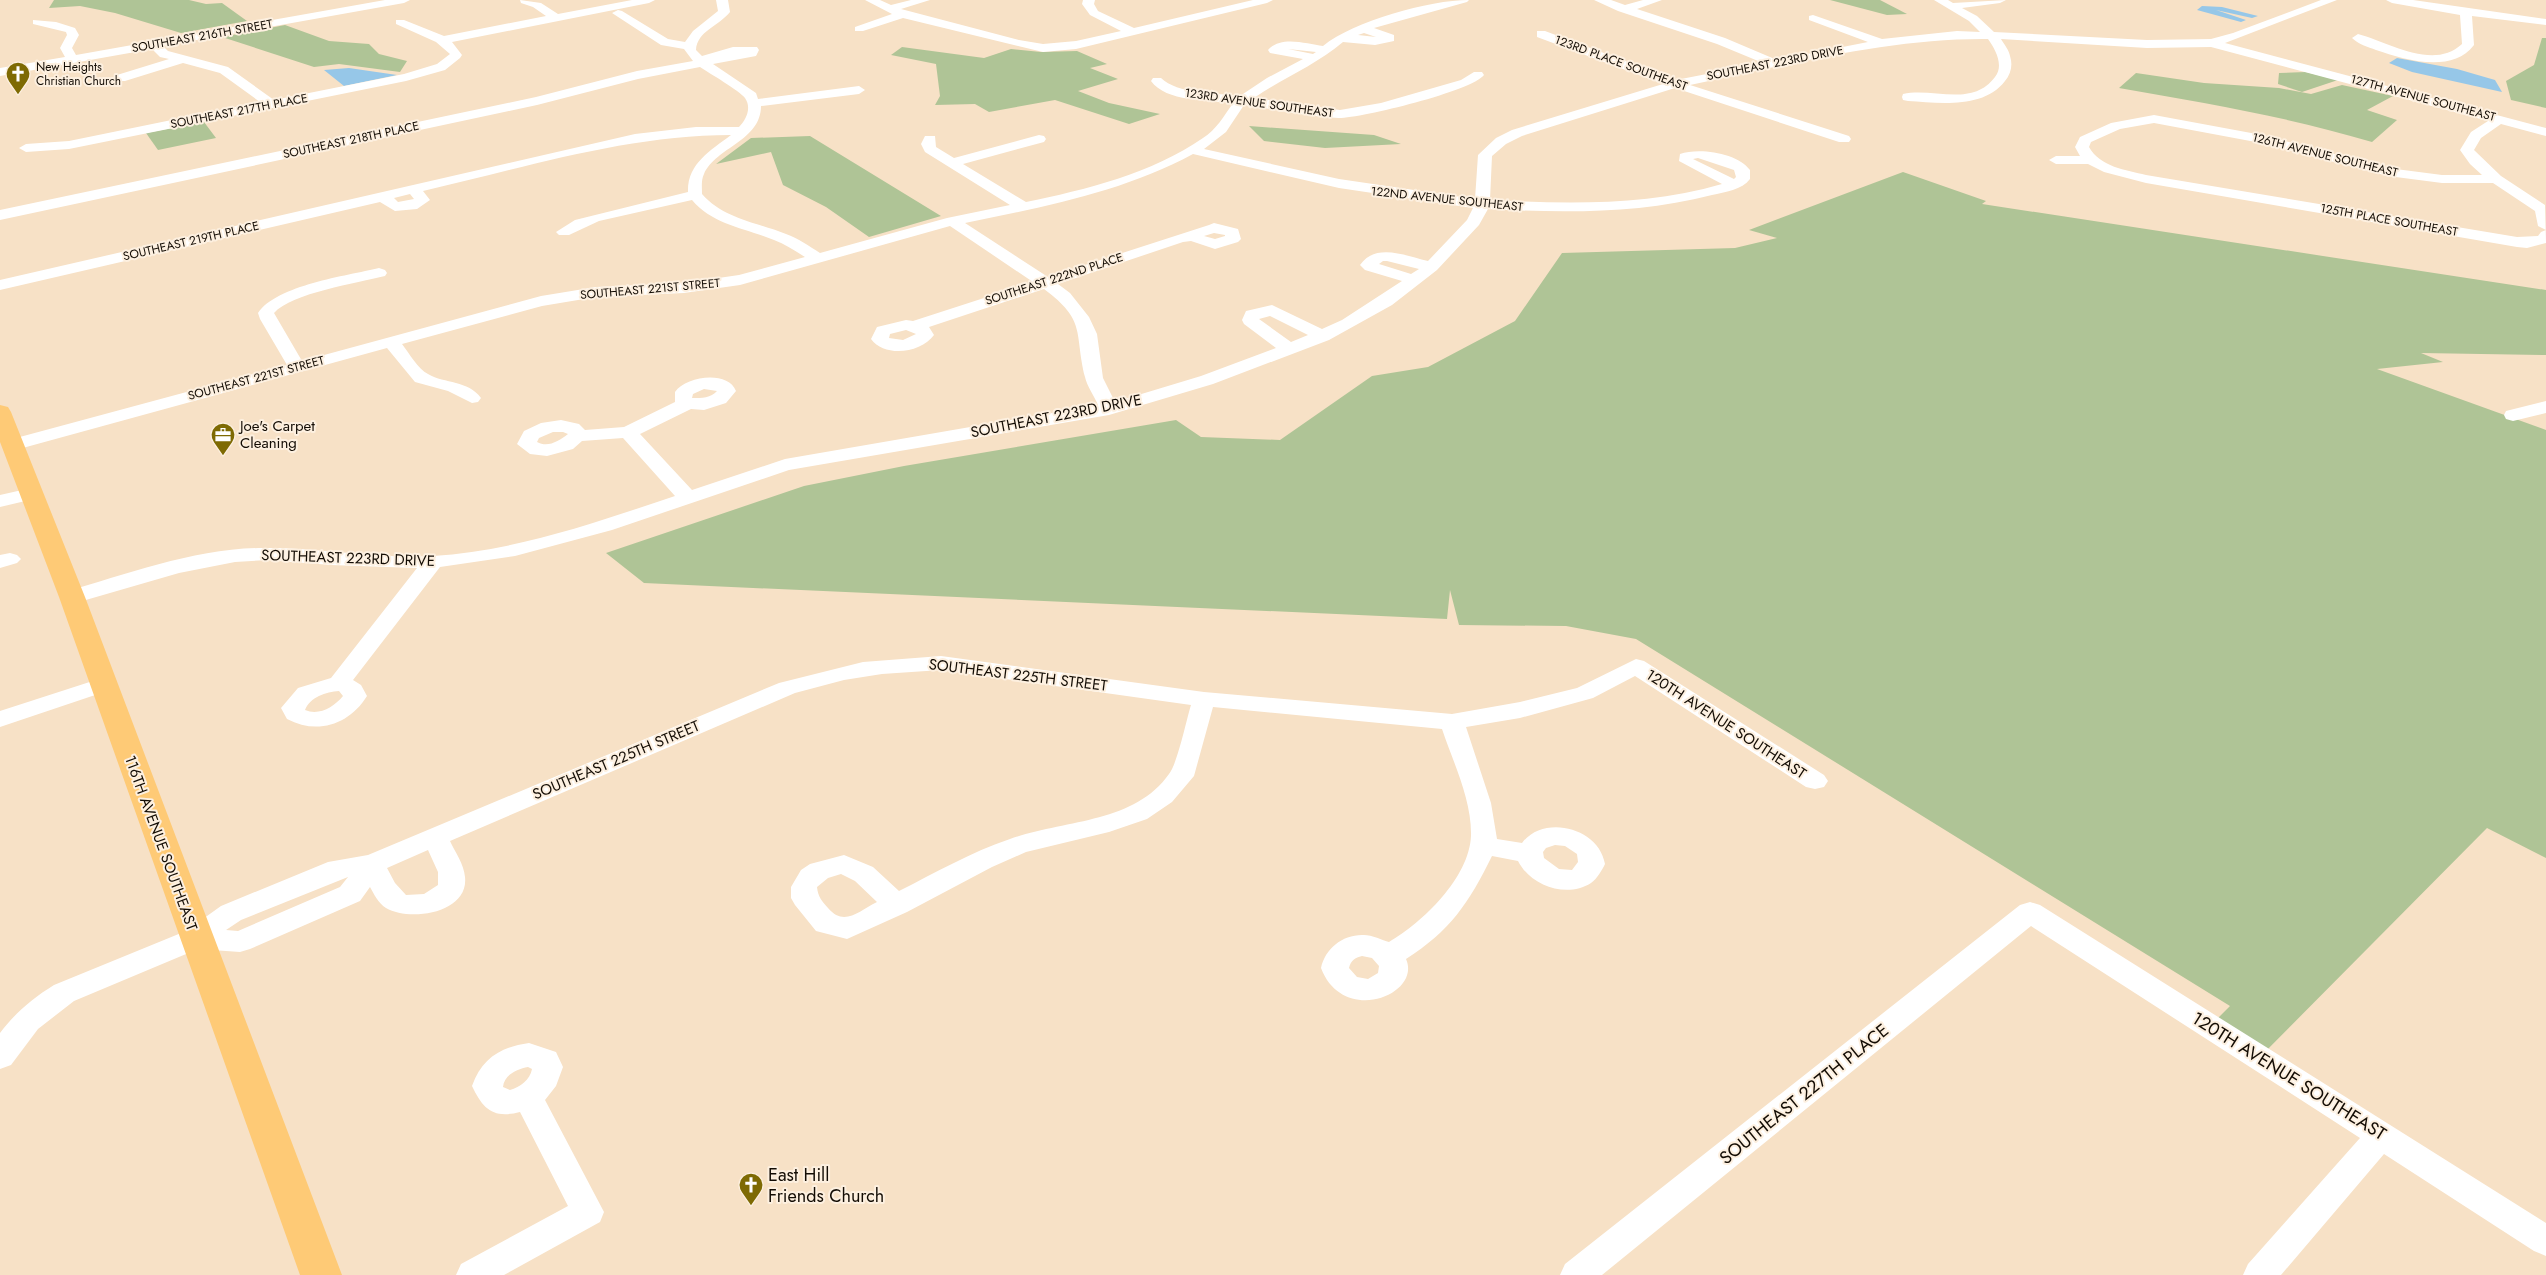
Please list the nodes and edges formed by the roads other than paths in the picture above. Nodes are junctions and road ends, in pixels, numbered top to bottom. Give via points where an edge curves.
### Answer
1 (404, 0) edge
2 (649, 0) edge
3 (871, 0) edge
4 (924, 0) edge
5 (1089, 0) edge
6 (1266, 0) edge
7 (1463, 0) edge
8 (1600, 0) edge
9 (1656, 0) edge
10 (1940, 0) edge
11 (2000, 0) edge
12 (2331, 0) edge
13 (2392, 0) edge
14 (525, 1) edge
15 (1952, 6) junction
16 (728, 9) edge
17 (888, 9) junction
18 (1622, 9) junction
19 (618, 12) dead end
20 (2466, 12) junction
21 (902, 14) junction
22 (556, 18) junction
23 (1813, 18) dead end
24 (37, 22) dead end
25 (400, 22) dead end
26 (2546, 22) edge
27 (859, 28) dead end
28 (1362, 28) junction
29 (1133, 32) junction
30 (1541, 34) dead end
31 (1990, 35) junction
32 (1343, 37) junction
33 (2358, 38) dead end
34 (442, 40) junction
35 (1880, 43) junction
36 (2211, 43) junction
37 (154, 44) junction
38 (689, 46) junction
39 (72, 59) junction
40 (182, 59) junction
41 (701, 62) junction
42 (1774, 63) junction
43 (0, 72) edge
44 (1478, 75) dead end
45 (121, 78) dead end
46 (1157, 81) dead end
47 (1675, 84) junction
48 (859, 90) dead end
49 (1908, 97) dead end
50 (1240, 102) junction
51 (755, 103) junction
52 (272, 104) junction
53 (2500, 119) junction
54 (743, 131) junction
55 (2546, 132) edge
56 (930, 139) dead end
57 (1039, 139) dead end
58 (1844, 139) dead end
59 (26, 148) dead end
60 (1193, 150) junction
61 (2056, 160) dead end
62 (2091, 160) junction
63 (953, 162) junction
64 (2496, 179) junction
65 (1733, 184) dead end
66 (695, 195) junction
67 (1482, 205) junction
68 (1024, 207) junction
69 (0, 215) edge
70 (952, 221) junction
71 (2546, 226) edge
72 (564, 232) dead end
73 (1195, 236) dead end
74 (2543, 243) edge
75 (818, 259) junction
76 (1431, 267) junction
77 (379, 273) dead end
78 (1414, 280) junction
79 (1045, 282) junction
80 (0, 285) edge
81 (914, 326) dead end
82 (1323, 336) junction
83 (390, 341) junction
84 (1290, 350) junction
85 (297, 366) junction
86 (472, 398) dead end
87 (688, 403) dead end
88 (2546, 407) edge
89 (1109, 409) junction
90 (0, 412) edge
91 (2513, 415) dead end
92 (628, 432) junction
93 (577, 436) dead end
94 (12, 445) junction
95 (31, 494) junction
96 (687, 497) junction
97 (0, 501) edge
98 (433, 562) junction
99 (72, 597) junction
100 (1636, 666) joint
101 (338, 684) dead end
102 (102, 685) junction
103 (1204, 699) junction
104 (0, 719) edge
105 (1452, 722) junction
106 (1815, 781) dead end
107 (435, 837) junction
108 (1484, 846) junction
109 (1529, 853) dead end
110 (372, 864) junction
111 (897, 905) dead end
112 (2030, 912) joint
113 (196, 938) junction
114 (1388, 956) dead end
115 (0, 1057) edge
116 (528, 1097) dead end
117 (2382, 1135) junction
118 (2546, 1241) edge
119 (321, 1275) edge
120 (473, 1275) edge
121 (1577, 1275) edge
122 (2260, 1275) edge

1 - 37 street, SOUTHEAST 216TH STREET
2 - 22 street
3 - 17 street
4 - 17 street
5 - 29 street via 1094,13
6 - 29 street
7 - 28 street, SOUTHEAST 221ST STREET
8 - 18 street
9 - 18 street
10 - 15 street
11 - 15 street
12 - 36 street
13 - 20 street
14 - 22 street
15 - 31 street
16 - 38 street via 697,33
17 - 21 street
18 - 42 street via 1721,41
19 - 38 street via 665,42
20 - 26 street
20 - 33 street via 2468,45 2452,58 2420,57
21 - 27 street
21 - 29 street via 1043,48 1065,47
22 - 34 street
23 - 35 street
24 - 39 street via 71,30 73,35 66,48
25 - 34 street
28 - 32 street, SOUTHEAST 221ST STREET
28 - 32 street via 1390,38 1375,42
30 - 47 street, 123RD PLACE SOUTHEAST
31 - 35 street, SOUTHEAST 223RD DRIVE via 1928,36
31 - 36 street, SOUTHEAST 223RD DRIVE via 2147,44
31 - 49 street via 2008,61 2008,70 1995,88 1968,98
32 - 50 street, SOUTHEAST 221ST STREET
34 - 52 street, SOUTHEAST 217TH PLACE via 456,55 449,62 418,75
35 - 42 street, SOUTHEAST 223RD DRIVE
36 - 53 street, 127TH AVENUE SOUTHEAST
37 - 39 street, SOUTHEAST 216TH STREET
37 - 40 street via 164,54
38 - 41 street
39 - 43 street, SOUTHEAST 216TH STREET
40 - 45 street
40 - 52 street via 224,70
41 - 51 street via 744,89
41 - 69 street, SOUTHEAST 218TH PLACE via 631,76 537,101
42 - 47 street, SOUTHEAST 223RD DRIVE
44 - 50 street, 123RD AVENUE SOUTHEAST via 1446,89 1352,113 1328,114
46 - 50 street, 123RD AVENUE SOUTHEAST via 1170,91
47 - 58 street, 123RD PLACE SOUTHEAST
47 - 67 street, SOUTHEAST 223RD DRIVE via 1517,133 1501,141 1489,149 1483,162
48 - 51 street
50 - 60 street, SOUTHEAST 221ST STREET via 1221,129
51 - 54 street via 752,120
52 - 59 street, SOUTHEAST 217TH PLACE via 69,145
53 - 55 street, 127TH AVENUE SOUTHEAST
53 - 64 street via 2476,134 2469,141 2467,150
54 - 66 street via 698,172
54 - 80 street, SOUTHEAST 219TH PLACE via 661,134 589,158 561,155 413,189 423,200 412,206 395,207 382,196
56 - 63 street via 930,149
57 - 63 street
60 - 67 street, 122ND AVENUE SOUTHEAST via 1359,189
60 - 68 street, SOUTHEAST 221ST STREET via 1142,174
61 - 62 street
62 - 64 street, 126TH AVENUE SOUTHEAST via 2082,146 2085,140 2116,126 2154,120 2262,139 2388,172 2442,179
62 - 74 street, 125TH PLACE SOUTHEAST via 2124,174 2516,242
63 - 68 street
64 - 71 street via 2540,208 2545,215
65 - 67 street, 122ND AVENUE SOUTHEAST via 1668,202 1566,208
66 - 72 street via 595,218
66 - 75 street via 710,211 783,238
67 - 76 street, SOUTHEAST 223RD DRIVE via 1474,222
68 - 70 street, SOUTHEAST 221ST STREET
70 - 75 street, SOUTHEAST 221ST STREET
70 - 79 street
73 - 79 street, SOUTHEAST 222ND PLACE
75 - 83 street, SOUTHEAST 221ST STREET via 712,285 596,292 541,301
76 - 78 street, SOUTHEAST 223RD DRIVE
76 - 78 street via 1387,256 1368,265
77 - 85 street via 292,295 273,304 266,313 268,319
78 - 82 street, SOUTHEAST 223RD DRIVE via 1348,324
79 - 81 street, SOUTHEAST 222ND PLACE
79 - 89 street via 1064,296 1081,317 1091,349 1090,365
82 - 84 street, SOUTHEAST 223RD DRIVE
82 - 84 street via 1272,310 1252,315 1250,320
83 - 85 street, SOUTHEAST 221ST STREET
83 - 86 street via 421,378 454,387
84 - 89 street, SOUTHEAST 223RD DRIVE via 1207,380
85 - 94 street, SOUTHEAST 221ST STREET
87 - 92 street
88 - 91 street
89 - 96 street, SOUTHEAST 223RD DRIVE via 934,440 913,431 899,432 876,437 854,452 785,464
90 - 94 main road, 116TH AVENUE SOUTHEAST
92 - 93 street
92 - 96 street
94 - 95 main road, 116TH AVENUE SOUTHEAST
95 - 97 street
95 - 99 main road, 116TH AVENUE SOUTHEAST
96 - 98 street, SOUTHEAST 223RD DRIVE via 605,526 540,544
98 - 99 street, SOUTHEAST 223RD DRIVE via 266,554 235,556 176,567
98 - 101 street
99 - 102 main road, 116TH AVENUE SOUTHEAST
100 - 105 street, SOUTHEAST 225TH STREET via 1585,693 1520,710
100 - 106 street, 120TH AVENUE SOUTHEAST
102 - 104 street
102 - 113 main road, 116TH AVENUE SOUTHEAST
103 - 105 street, SOUTHEAST 225TH STREET
103 - 107 street, SOUTHEAST 225TH STREET via 941,663 882,665 847,671 787,688
103 - 111 street via 1182,776 1163,796 1138,813 1019,845
105 - 108 street via 1482,817
107 - 110 street, SOUTHEAST 225TH STREET
107 - 110 street via 452,878 446,893 425,905 415,907 396,902 387,894
108 - 109 street
108 - 114 street via 1465,886 1447,912 1421,937
110 - 113 street via 350,894 240,942
112 - 117 street, 120TH AVENUE SOUTHEAST
112 - 121 street, SOUTHEAST 227TH PLACE
113 - 115 street via 46,1003 29,1017
113 - 119 main road, 116TH AVENUE SOUTHEAST
116 - 120 street via 588,1212
117 - 118 street, 120TH AVENUE SOUTHEAST
117 - 122 street

